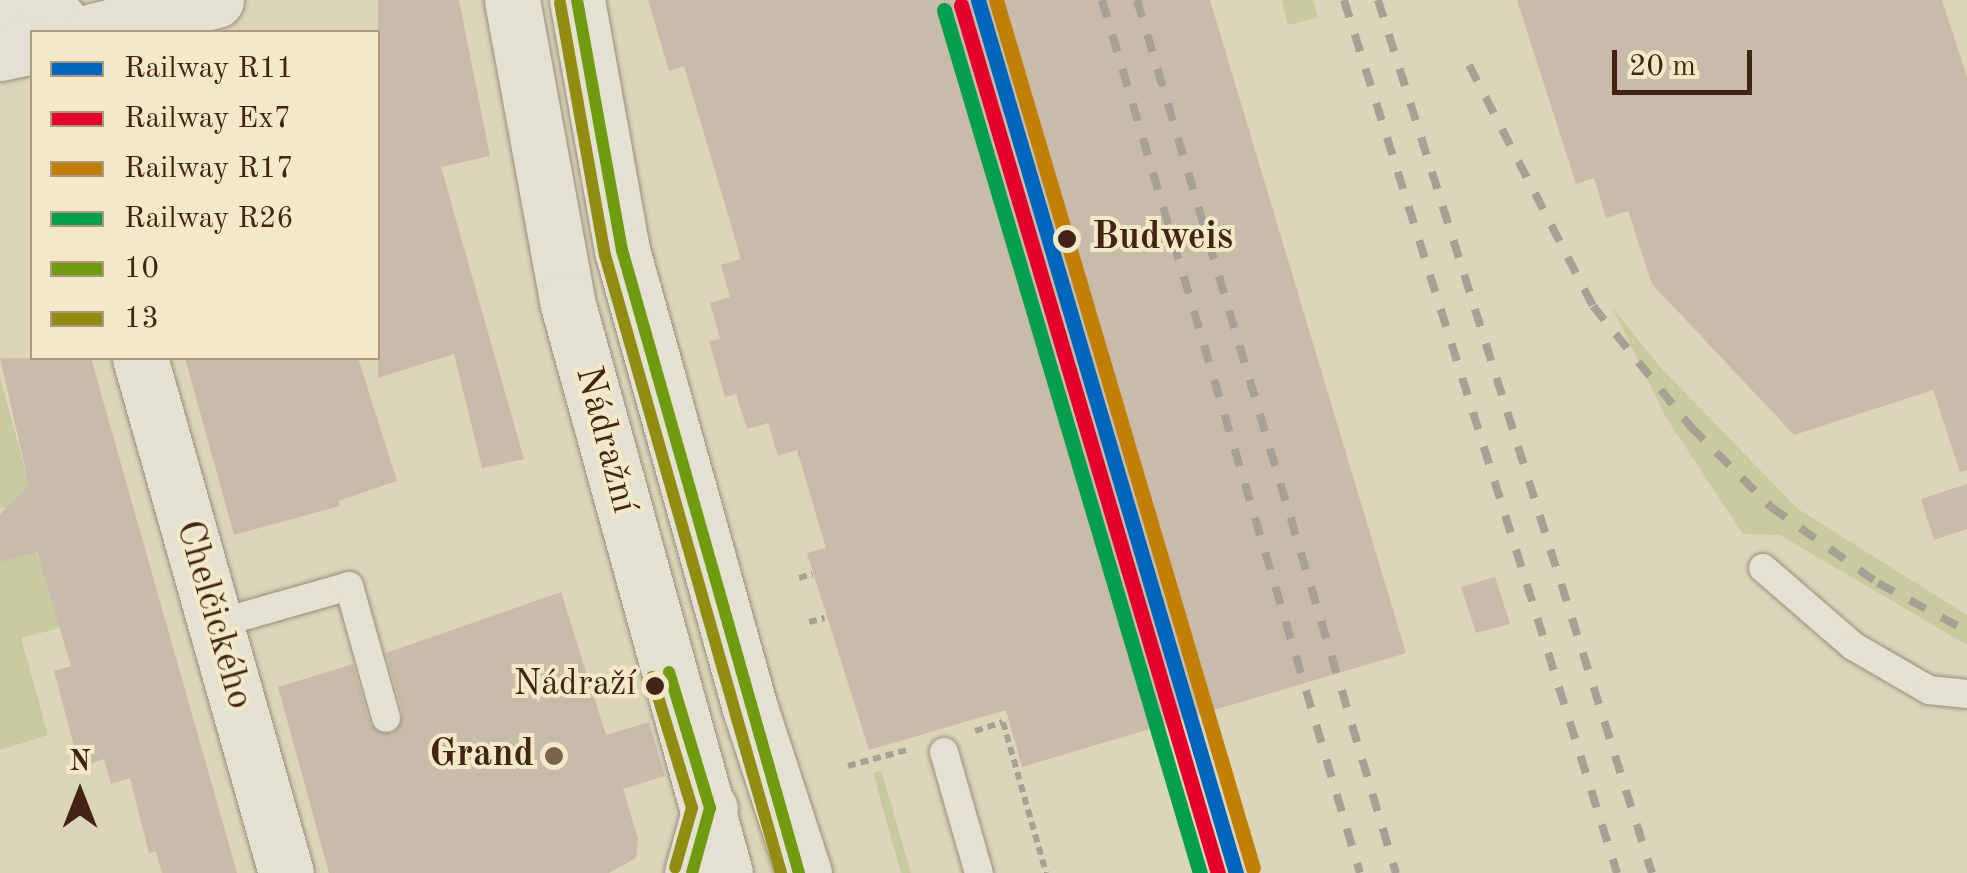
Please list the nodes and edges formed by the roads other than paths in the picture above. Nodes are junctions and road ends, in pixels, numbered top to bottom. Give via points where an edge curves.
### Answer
1 (216, 0) edge
2 (512, 0) edge
3 (576, 0) edge
4 (0, 8) edge
5 (61, 26) edge
6 (30, 39) edge
7 (0, 52) edge
8 (141, 360) edge
9 (1763, 568) dead end
10 (216, 624) junction
11 (1967, 694) edge
12 (386, 718) dead end
13 (944, 752) dead end
14 (710, 808) junction
15 (802, 871) edge
16 (286, 873) edge
17 (692, 873) edge
18 (725, 873) edge
19 (980, 873) edge

1 - 5 main road
2 - 14 main road, Nádražní via 566,301
3 - 15 main road, Nádražní via 622,250
4 - 5 main road via 43,6
6 - 7 main road
8 - 10 main road, Chelčického
9 - 11 lane via 1853,646 1929,690
10 - 12 lane via 350,586
10 - 16 main road, Chelčického
13 - 19 lane
14 - 17 main road
14 - 18 main road, Nádražní

